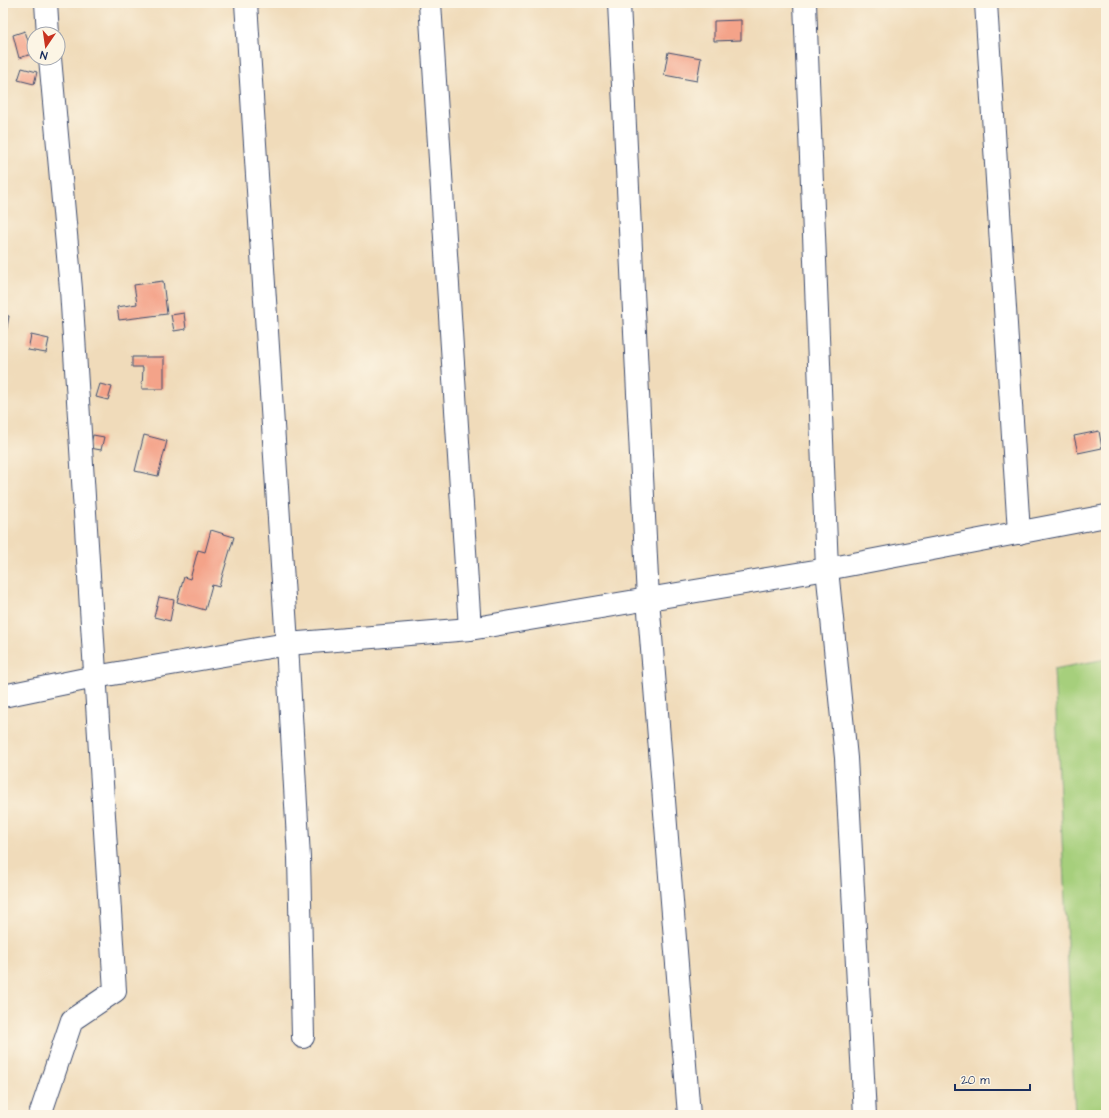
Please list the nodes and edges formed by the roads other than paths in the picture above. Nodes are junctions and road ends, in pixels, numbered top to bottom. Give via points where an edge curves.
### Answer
1 (46, 3) edge
2 (246, 3) edge
3 (430, 3) edge
4 (619, 3) edge
5 (805, 3) edge
6 (986, 3) edge
7 (47, 26) edge
8 (51, 66) edge
9 (1106, 516) edge
10 (1019, 533) junction
11 (827, 569) junction
12 (648, 599) junction
13 (470, 629) junction
14 (287, 644) junction
15 (95, 677) junction
16 (3, 696) edge
17 (303, 1037) dead end
18 (40, 1115) edge
19 (689, 1115) edge
20 (865, 1115) edge

1 - 7 street
2 - 14 street
3 - 13 street
4 - 12 street
5 - 11 street
6 - 10 street
8 - 15 street via 71,289
9 - 10 street
10 - 11 street
11 - 12 street
11 - 20 street via 846,758
12 - 13 street
12 - 19 street
13 - 14 street
14 - 15 street
14 - 17 street via 299,858
15 - 16 street
15 - 18 street via 115,990 72,1020

